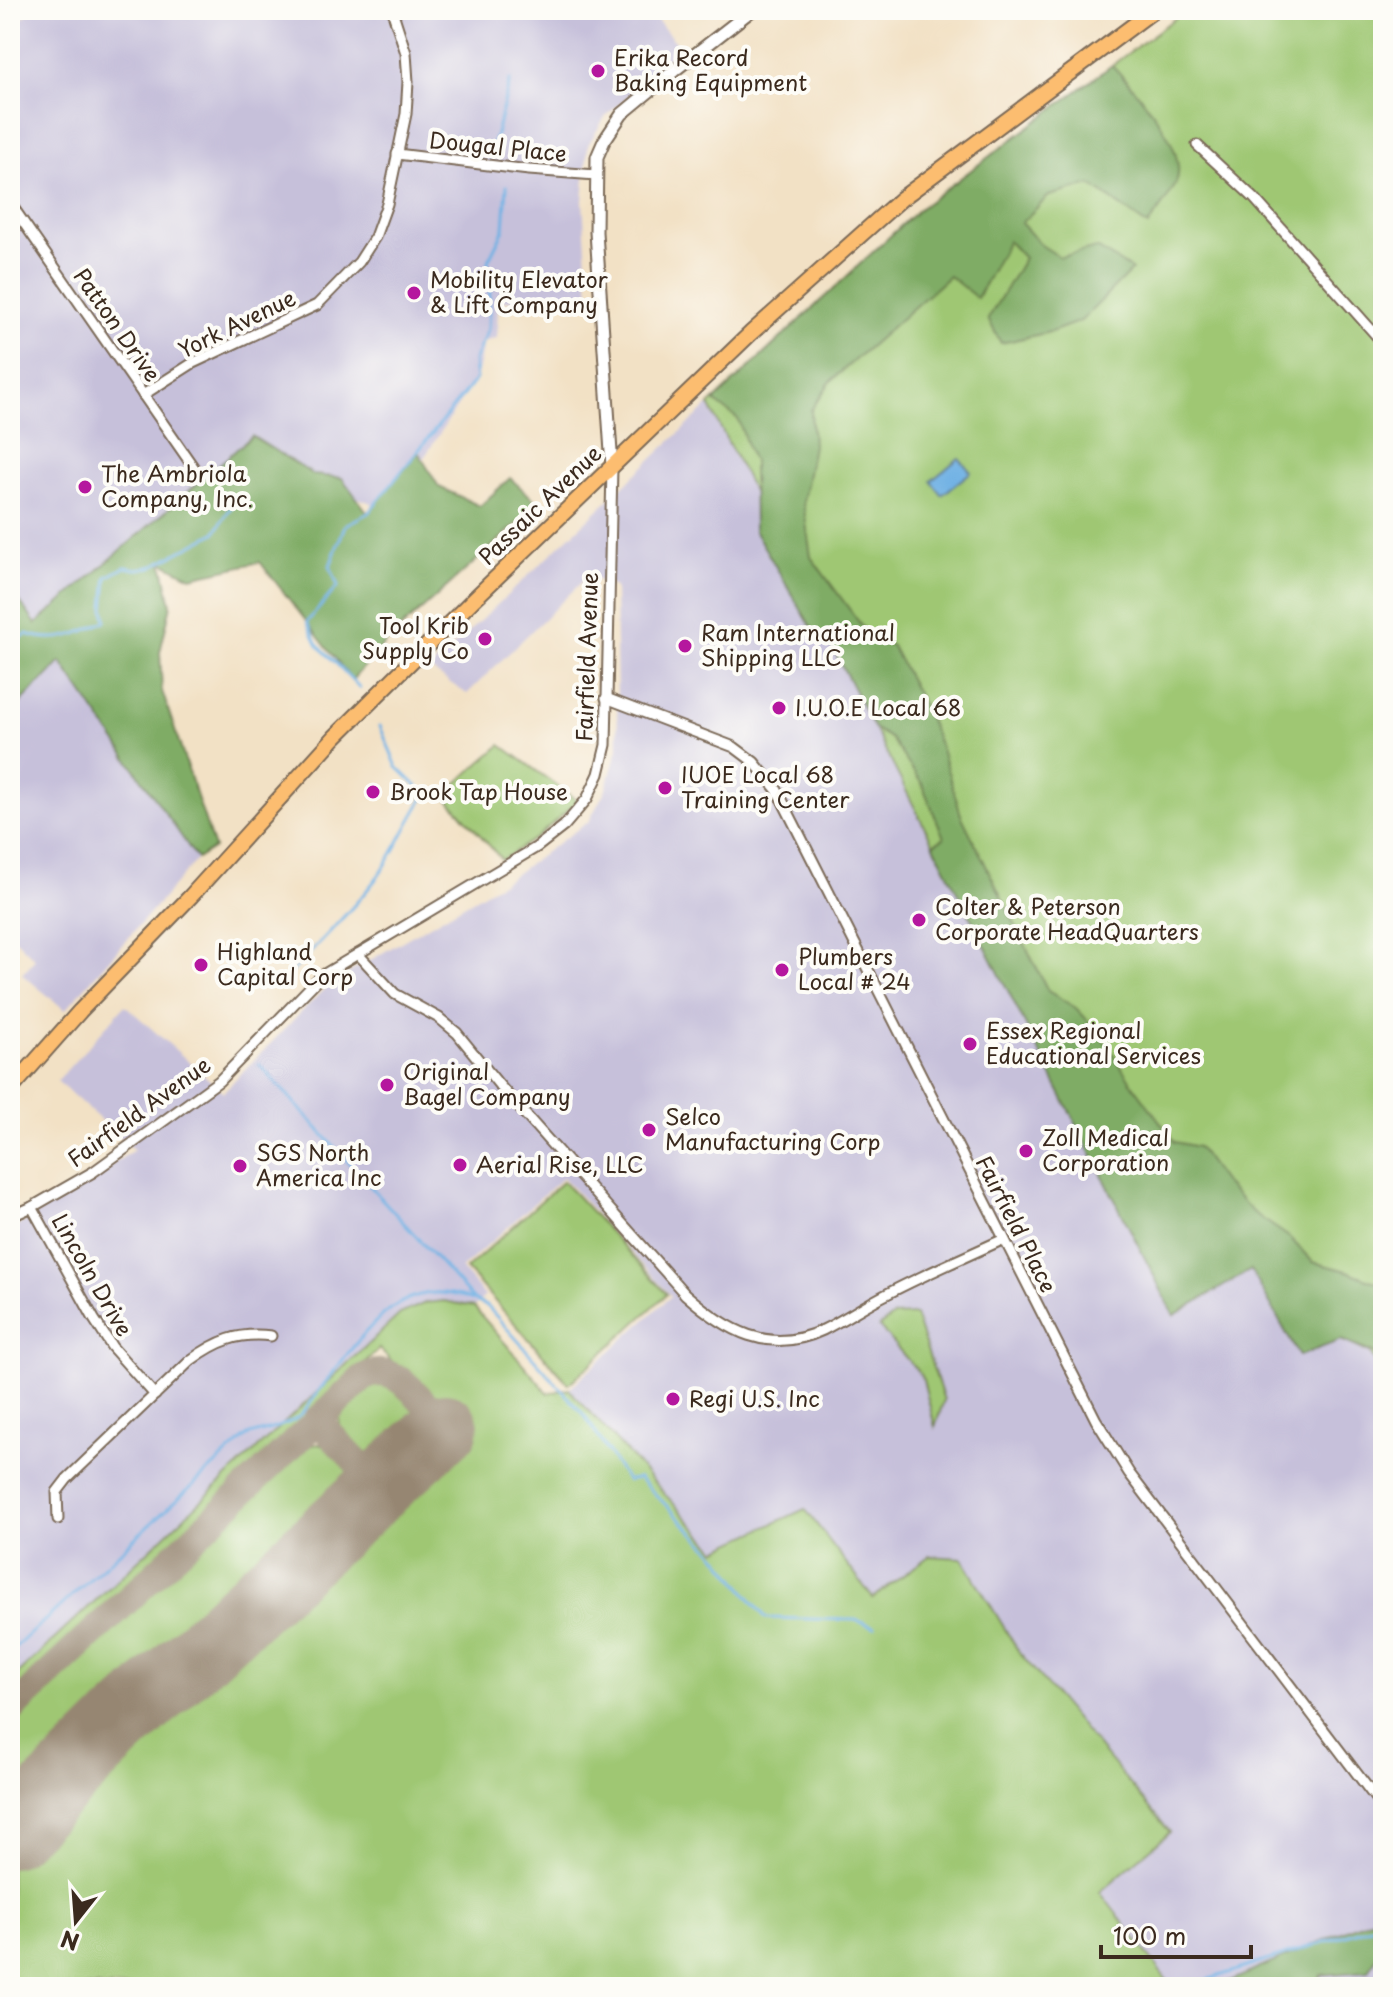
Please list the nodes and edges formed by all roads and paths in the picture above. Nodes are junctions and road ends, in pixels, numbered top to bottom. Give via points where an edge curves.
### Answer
1 (392, 10) edge
2 (752, 10) edge
3 (1154, 10) edge
4 (1197, 145) dead end
5 (397, 154) junction
6 (596, 175) junction
7 (10, 203) edge
8 (1383, 343) edge
9 (143, 395) junction
10 (612, 467) junction
11 (194, 468) dead end
12 (606, 698) junction
13 (358, 954) junction
14 (10, 1090) edge
15 (32, 1207) junction
16 (10, 1217) edge
17 (1004, 1239) junction
18 (271, 1336) dead end
19 (155, 1395) junction
20 (58, 1519) dead end
21 (1383, 1808) edge

1 - 5 street, York Avenue via 406,53 408,82
2 - 6 street, Fairfield Avenue via 622,114 597,157
3 - 10 main road, Passaic Avenue via 901,199
4 - 8 street via 1254,198
5 - 6 street, Dougal Place
5 - 9 street, York Avenue via 375,237 326,297 193,363
6 - 10 street, Fairfield Avenue
7 - 9 street, Patton Drive
9 - 11 street, Patton Drive
10 - 12 street, Fairfield Avenue
10 - 14 main road, Passaic Avenue via 335,737
12 - 13 street, Fairfield Avenue via 603,761 579,811 537,847
12 - 17 street, Fairfield Place via 734,747 777,790
13 - 15 street, Fairfield Avenue via 321,976 219,1081 93,1172
13 - 17 street via 395,994 457,1033 685,1294 741,1333 783,1340 822,1331
15 - 16 street, Fairfield Avenue
15 - 19 street, Lincoln Drive via 112,1347
17 - 21 street, Fairfield Place via 1096,1420 1129,1473
18 - 19 street via 234,1336 215,1343
19 - 20 street via 67,1479 57,1492

